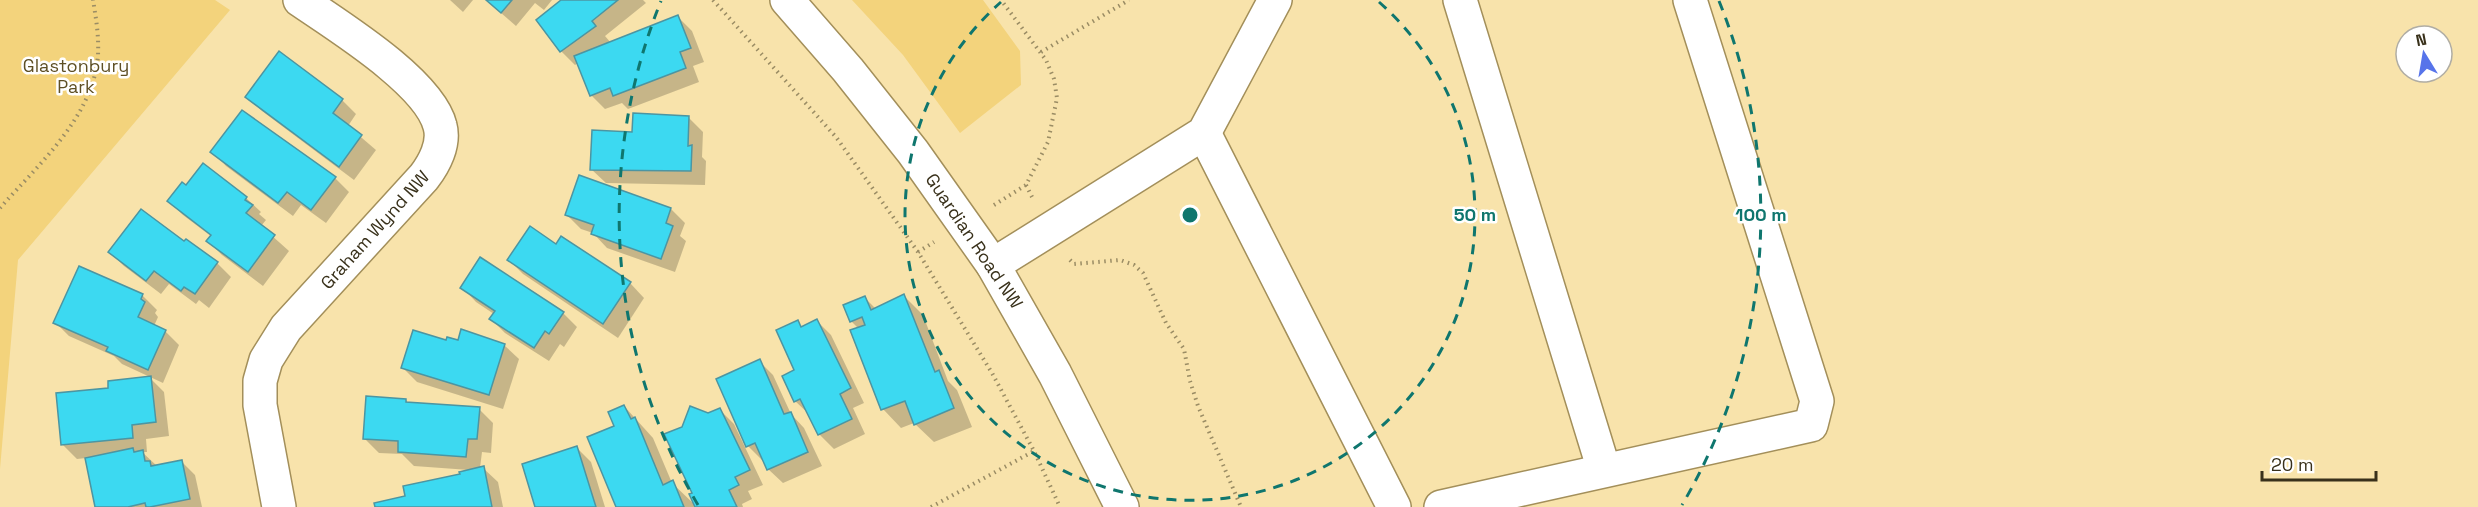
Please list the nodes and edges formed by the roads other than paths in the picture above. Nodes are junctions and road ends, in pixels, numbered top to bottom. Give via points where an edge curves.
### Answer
1 (300, 0) edge
2 (787, 0) edge
3 (1275, 0) edge
4 (1460, 0) edge
5 (1690, 0) edge
6 (1204, 133) junction
7 (993, 265) junction
8 (1604, 470) junction
9 (279, 507) edge
10 (1122, 507) edge
11 (1394, 507) edge
12 (1441, 507) edge

1 - 9 street, Graham Wynd NW via 406,77 425,97 441,127 437,159 424,177 286,328 266,360 260,381 260,405
2 - 7 street, Guardian Road NW via 913,152
3 - 6 street
4 - 8 street
5 - 8 street via 1817,401 1810,425
6 - 7 street
6 - 11 street
7 - 10 street, Guardian Road NW via 1055,374
8 - 12 street

